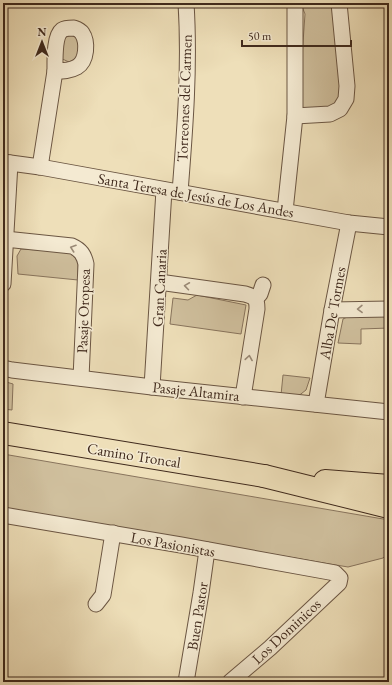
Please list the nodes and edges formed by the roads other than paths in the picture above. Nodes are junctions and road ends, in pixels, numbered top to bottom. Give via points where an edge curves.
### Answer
1 (186, 3) edge
2 (295, 3) edge
3 (339, 3) edge
4 (55, 70) dead end
5 (295, 116) junction
6 (7, 163) edge
7 (40, 167) junction
8 (164, 190) junction
9 (180, 192) junction
10 (285, 211) junction
11 (349, 223) junction
12 (389, 227) edge
13 (5, 239) junction
14 (159, 282) junction
15 (3, 284) edge
16 (263, 284) dead end
17 (255, 299) junction
18 (389, 309) edge
19 (332, 310) junction
20 (3, 368) edge
21 (80, 378) junction
22 (152, 387) junction
23 (243, 397) junction
24 (316, 404) junction
25 (389, 412) edge
26 (3, 433) edge
27 (264, 476) junction
28 (389, 486) edge
29 (389, 496) edge
30 (389, 507) edge
31 (3, 515) edge
32 (113, 533) junction
33 (207, 550) junction
34 (340, 578) joint
35 (96, 604) dead end
36 (186, 682) edge
37 (230, 682) edge

1 - 9 street, Torreones del Carmen via 188,58
2 - 5 street
3 - 5 street via 346,99 340,109 330,114
4 - 7 street
5 - 10 street
6 - 7 street, Santa Teresa de Jesús de Los Andes
6 - 13 street
7 - 8 street, Santa Teresa de Jesús de Los Andes
8 - 9 street, Santa Teresa de Jesús de Los Andes
8 - 14 street, Gran Canaria
9 - 10 street, Santa Teresa de Jesús de Los Andes
10 - 11 street, Santa Teresa de Jesús de Los Andes
11 - 12 street, Santa Teresa de Jesús de Los Andes
11 - 19 street, Alba De Tormes
13 - 15 street
21 -> 13 street, Pasaje Oropesa via 85,258 79,249 72,246
17 -> 14 street via 246,294
14 - 22 street, Gran Canaria
16 - 17 street via 260,294
23 -> 17 street via 257,308
18 -> 19 street
19 - 24 street, Alba De Tormes
20 - 21 street, Pasaje Altamira
21 - 22 street, Pasaje Altamira
22 - 23 street, Pasaje Altamira
23 - 24 street, Pasaje Altamira
24 - 25 street, Pasaje Altamira
26 - 27 main road, Camino Troncal
27 - 28 main road
27 - 29 main road
27 - 30 main road
31 - 32 street, Los Pasionistas
32 - 33 street, Los Pasionistas
32 - 35 street via 103,595
33 - 34 street, Los Pasionistas via 335,573
33 - 36 street, Buen Pastor
34 - 37 street, Los Dominicos via 338,583 287,632

